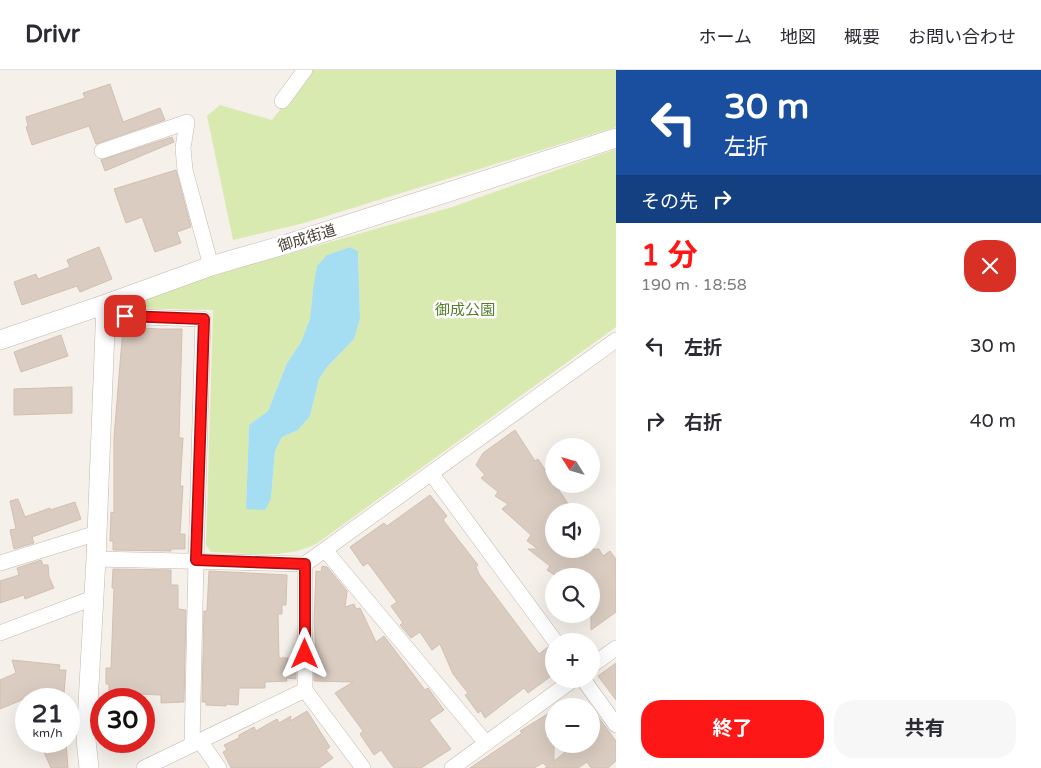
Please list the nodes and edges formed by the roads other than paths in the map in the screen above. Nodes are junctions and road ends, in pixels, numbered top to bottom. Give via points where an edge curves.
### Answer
1 (305, 70) edge
2 (282, 101) dead end
3 (616, 138) edge
4 (102, 151) dead end
5 (211, 266) junction
6 (106, 310) junction
7 (0, 340) edge
8 (616, 340) edge
9 (431, 473) junction
10 (97, 533) junction
11 (325, 550) junction
12 (96, 559) junction
13 (196, 560) junction
14 (0, 563) edge
15 (305, 564) junction
16 (93, 598) junction
17 (0, 633) edge
18 (549, 633) edge
19 (616, 648) edge
20 (600, 660) edge
21 (562, 688) edge
22 (589, 688) edge
23 (305, 690) junction
24 (616, 725) edge
25 (196, 743) junction
26 (486, 743) junction
27 (89, 768) edge
28 (144, 768) edge
29 (219, 768) edge
30 (363, 768) edge
31 (452, 768) edge

1 - 2 street
3 - 5 street, 御成街道
4 - 5 street via 187,122 183,148 185,170
5 - 6 street, 御成街道
6 - 7 street, 御成街道
6 - 10 street
6 - 13 street via 204,319
8 - 9 street
9 - 11 street
9 - 18 street
10 - 12 street
10 - 14 street
11 - 15 street
11 - 26 street
12 - 13 street
12 - 16 street
13 - 15 street
13 - 25 street
15 - 23 street
16 - 17 street
16 - 27 street via 86,740
19 - 20 street
21 - 26 street
22 - 24 street
23 - 25 street
23 - 30 street
25 - 28 street
25 - 29 street
26 - 31 street

